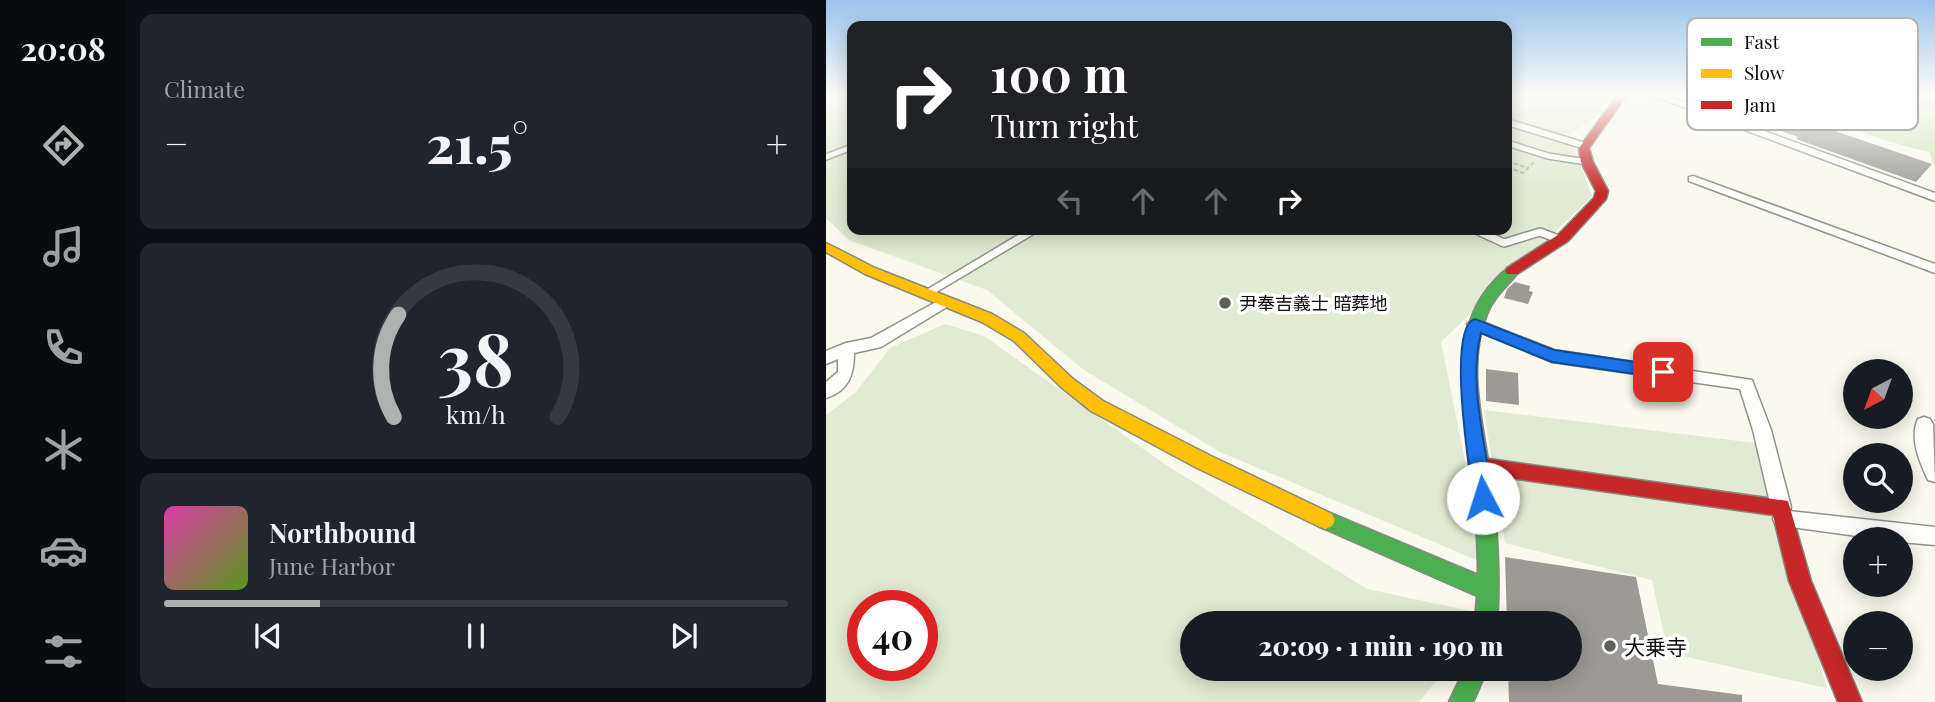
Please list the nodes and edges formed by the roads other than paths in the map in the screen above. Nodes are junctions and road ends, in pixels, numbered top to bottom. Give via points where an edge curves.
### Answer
1 (1521, 128) edge
2 (1603, 128) edge
3 (1749, 130) edge
4 (1512, 145) edge
5 (847, 149) edge
6 (1586, 154) junction
7 (826, 157) edge
8 (1693, 179) dead end
9 (1935, 197) edge
10 (1025, 235) edge
11 (1487, 235) edge
12 (1561, 240) junction
13 (826, 247) edge
14 (1935, 269) edge
15 (926, 294) junction
16 (945, 302) junction
17 (1475, 324) junction
18 (846, 349) junction
19 (826, 358) edge
20 (826, 392) edge
21 (1924, 424) dead end
22 (1481, 466) junction
23 (1935, 474) edge
24 (1782, 513) junction
25 (1935, 536) edge
26 (1489, 586) junction
27 (1487, 611) edge
28 (1473, 681) edge
29 (1461, 702) edge
30 (1850, 702) edge

1 - 6 street
2 - 6 street
3 - 9 street
4 - 6 lane via 1548,156
5 - 7 lane
6 - 12 street via 1602,191 1600,200
8 - 14 street
10 - 15 lane
11 - 12 lane via 1504,243 1542,231
12 - 17 street via 1514,267 1486,300
13 - 15 street via 841,258
15 - 16 street
16 - 18 street via 874,343
16 - 26 street via 1011,331 1090,401 1207,466 1474,585
17 - 22 street via 1468,362
17 - 24 street via 1552,356 1746,384
18 - 19 street
18 - 20 street via 846,374
21 - 23 street via 1926,455
22 - 24 street
22 - 26 street
24 - 25 street
24 - 30 street via 1800,581
26 - 27 street
28 - 29 street

